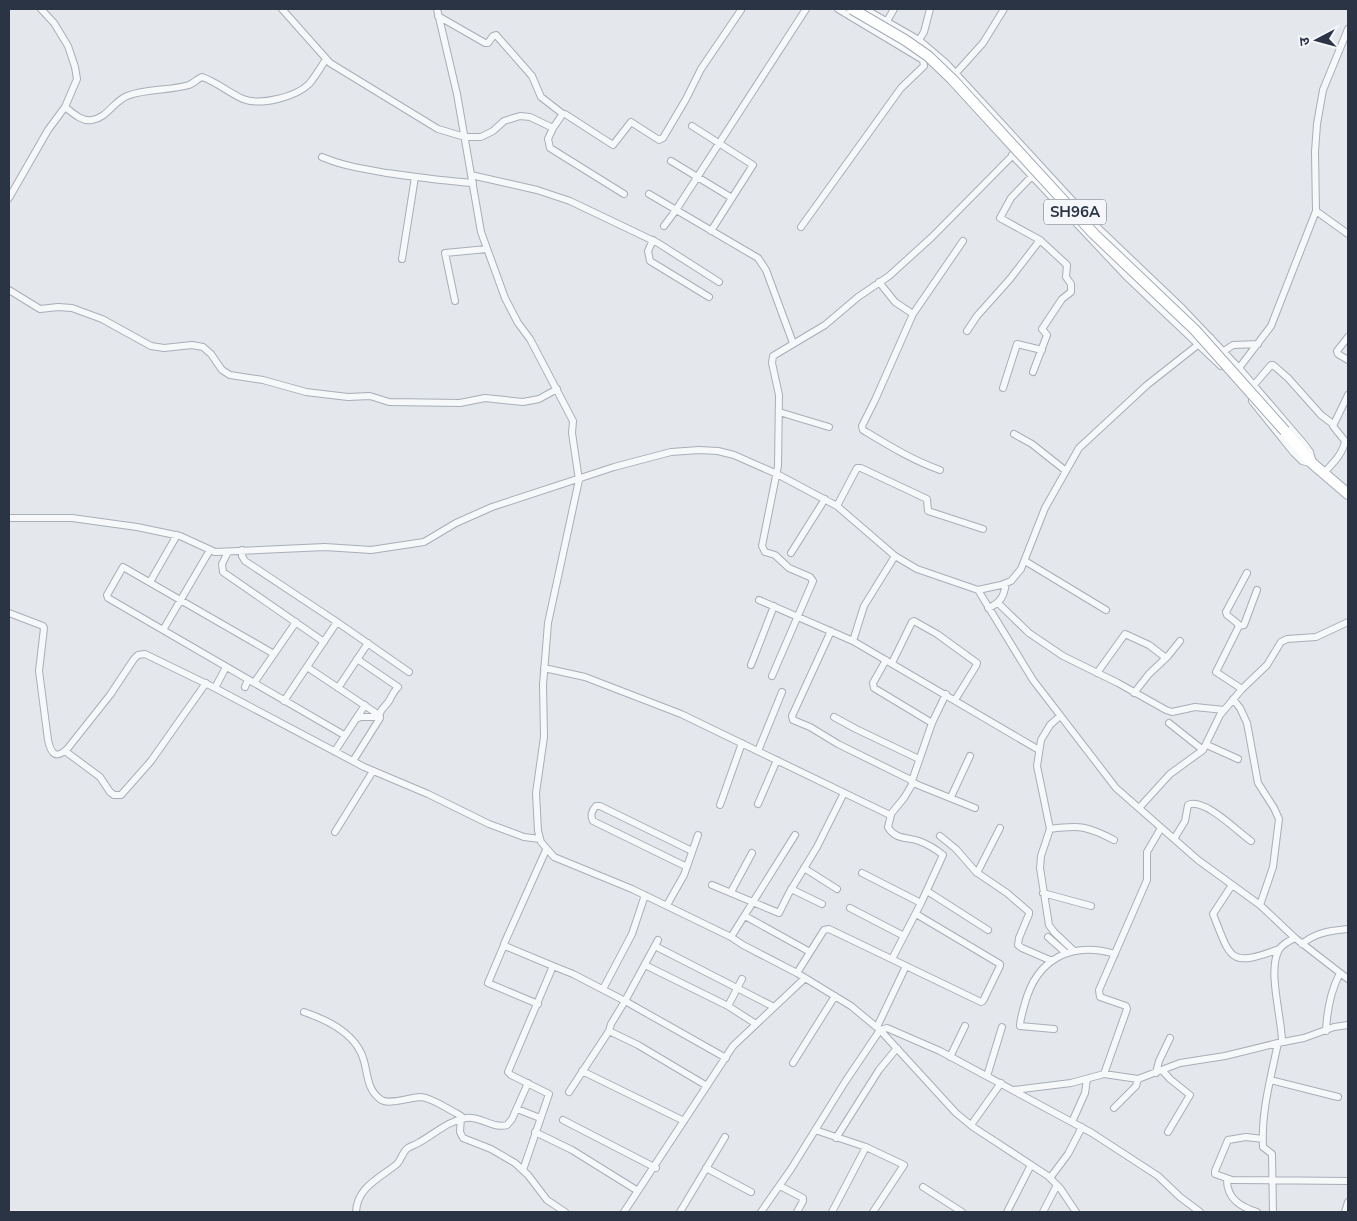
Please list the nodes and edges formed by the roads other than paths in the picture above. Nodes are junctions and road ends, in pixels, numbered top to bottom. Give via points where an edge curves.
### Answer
1 (41, 9) edge
2 (282, 9) edge
3 (806, 9) edge
4 (838, 9) edge
5 (852, 9) edge
6 (865, 9) edge
7 (894, 9) edge
8 (930, 9) edge
9 (1004, 9) edge
10 (741, 10) dead end
11 (438, 12) edge
12 (887, 22) junction
13 (1348, 28) edge
14 (919, 40) junction
15 (326, 58) junction
16 (956, 73) junction
17 (64, 107) junction
18 (563, 114) junction
19 (692, 126) dead end
20 (553, 128) junction
21 (465, 137) junction
22 (720, 142) junction
23 (1022, 146) junction
24 (1012, 155) junction
25 (322, 157) dead end
26 (671, 161) dead end
27 (471, 175) junction
28 (1032, 176) junction
29 (415, 177) junction
30 (697, 178) junction
31 (473, 183) junction
32 (624, 194) dead end
33 (649, 194) dead end
34 (9, 198) edge
35 (732, 198) junction
36 (676, 210) junction
37 (1316, 211) junction
38 (664, 226) dead end
39 (800, 227) dead end
40 (711, 231) junction
41 (1348, 234) edge
42 (652, 240) junction
43 (1040, 240) junction
44 (964, 241) dead end
45 (487, 249) junction
46 (402, 259) dead end
47 (719, 282) dead end
48 (879, 282) junction
49 (9, 290) edge
50 (709, 297) dead end
51 (454, 301) dead end
52 (913, 314) junction
53 (967, 331) dead end
54 (1348, 337) edge
55 (1211, 338) junction
56 (793, 343) junction
57 (1200, 344) junction
58 (1258, 344) junction
59 (1042, 350) junction
60 (1224, 351) junction
61 (1348, 360) edge
62 (1240, 368) junction
63 (1034, 372) dead end
64 (1254, 385) junction
65 (1003, 388) dead end
66 (557, 389) junction
67 (1348, 395) edge
68 (779, 412) junction
69 (1333, 424) junction
70 (829, 427) dead end
71 (1014, 434) dead end
72 (1313, 464) junction
73 (940, 470) dead end
74 (1066, 471) junction
75 (777, 474) junction
76 (1324, 474) junction
77 (579, 480) junction
78 (1348, 494) edge
79 (825, 499) junction
80 (837, 506) junction
81 (9, 518) edge
82 (983, 530) dead end
83 (177, 535) junction
84 (210, 550) junction
85 (242, 550) junction
86 (228, 552) junction
87 (791, 552) dead end
88 (896, 556) junction
89 (1025, 561) junction
90 (1247, 573) dead end
91 (150, 582) junction
92 (1006, 583) junction
93 (978, 590) junction
94 (1257, 590) dead end
95 (180, 600) junction
96 (759, 600) dead end
97 (998, 603) junction
98 (774, 606) junction
99 (988, 608) junction
100 (1106, 610) dead end
101 (9, 613) edge
102 (797, 616) junction
103 (296, 622) junction
104 (337, 622) junction
105 (1348, 622) edge
106 (997, 623) junction
107 (1239, 626) junction
108 (163, 630) junction
109 (831, 630) junction
110 (853, 640) junction
111 (1180, 641) dead end
112 (324, 642) junction
113 (368, 643) junction
114 (274, 654) junction
115 (1166, 658) junction
116 (357, 659) junction
117 (889, 661) junction
118 (751, 665) dead end
119 (226, 667) junction
120 (307, 667) junction
121 (544, 668) junction
122 (409, 672) dead end
123 (1097, 673) junction
124 (772, 676) dead end
125 (251, 681) junction
126 (206, 683) junction
127 (244, 687) dead end
128 (215, 688) junction
129 (338, 688) junction
130 (1242, 689) junction
131 (782, 692) dead end
132 (1134, 693) junction
133 (946, 694) junction
134 (1233, 699) junction
135 (955, 700) junction
136 (284, 701) junction
137 (365, 705) junction
138 (1224, 710) junction
139 (380, 716) junction
140 (1060, 716) junction
141 (834, 717) dead end
142 (356, 719) junction
143 (932, 723) junction
144 (1169, 723) dead end
145 (344, 736) junction
146 (742, 743) junction
147 (1205, 747) junction
148 (1039, 750) junction
149 (65, 751) junction
150 (335, 751) junction
151 (758, 751) junction
152 (970, 756) dead end
153 (919, 759) junction
154 (1238, 759) dead end
155 (778, 760) junction
156 (353, 761) junction
157 (373, 771) junction
158 (912, 781) junction
159 (844, 793) junction
160 (951, 797) junction
161 (758, 804) dead end
162 (720, 806) dead end
163 (975, 808) dead end
164 (1139, 808) junction
165 (891, 815) junction
166 (1000, 828) dead end
167 (1161, 828) junction
168 (1050, 829) junction
169 (335, 832) dead end
170 (698, 835) dead end
171 (795, 835) dead end
172 (940, 836) dead end
173 (540, 838) junction
174 (1174, 839) junction
175 (1114, 840) dead end
176 (1251, 841) dead end
177 (546, 850) junction
178 (692, 851) junction
179 (752, 853) dead end
180 (687, 867) junction
181 (804, 868) junction
182 (862, 874) dead end
183 (977, 874) junction
184 (712, 885) dead end
185 (1232, 885) junction
186 (791, 889) junction
187 (837, 889) dead end
188 (927, 891) junction
189 (731, 892) junction
190 (1043, 893) junction
191 (645, 895) junction
192 (754, 902) junction
193 (921, 903) junction
194 (822, 904) dead end
195 (666, 905) junction
196 (1260, 905) junction
197 (1091, 906) dead end
198 (850, 908) dead end
199 (916, 914) junction
200 (745, 916) junction
201 (1348, 929) edge
202 (988, 930) dead end
203 (904, 936) junction
204 (731, 937) junction
205 (1048, 937) dead end
206 (1294, 938) junction
207 (1302, 944) junction
208 (504, 946) junction
209 (1279, 949) junction
210 (1074, 950) junction
211 (810, 952) junction
212 (1066, 953) junction
213 (1115, 954) junction
214 (892, 959) junction
215 (1052, 961) junction
216 (646, 965) junction
217 (553, 966) junction
218 (906, 966) junction
219 (797, 973) junction
220 (1340, 973) junction
221 (805, 978) junction
222 (742, 979) dead end
223 (1348, 979) edge
224 (737, 988) junction
225 (603, 989) junction
226 (835, 996) junction
227 (625, 1001) junction
228 (538, 1004) junction
229 (728, 1006) junction
230 (774, 1007) junction
231 (304, 1012) dead end
232 (756, 1024) junction
233 (1348, 1025) edge
234 (965, 1026) dead end
235 (1002, 1027) dead end
236 (878, 1028) junction
237 (1054, 1029) dead end
238 (609, 1031) junction
239 (1326, 1031) junction
240 (1170, 1038) dead end
241 (1280, 1042) junction
242 (897, 1048) junction
243 (950, 1057) junction
244 (726, 1058) junction
245 (794, 1063) dead end
246 (582, 1071) junction
247 (1159, 1071) junction
248 (1104, 1074) junction
249 (987, 1076) junction
250 (1087, 1079) junction
251 (1138, 1079) junction
252 (1270, 1080) junction
253 (528, 1083) junction
254 (1001, 1083) junction
255 (707, 1086) junction
256 (1014, 1090) junction
257 (569, 1092) dead end
258 (1338, 1096) dead end
259 (1114, 1108) dead end
260 (517, 1109) junction
261 (540, 1118) junction
262 (461, 1119) junction
263 (563, 1120) dead end
264 (684, 1121) junction
265 (1072, 1122) junction
266 (970, 1125) junction
267 (1082, 1127) junction
268 (815, 1130) junction
269 (535, 1132) junction
270 (1168, 1132) dead end
271 (725, 1137) dead end
272 (836, 1138) junction
273 (1263, 1139) junction
274 (866, 1147) junction
275 (1031, 1165) junction
276 (656, 1168) junction
277 (706, 1168) junction
278 (523, 1170) junction
279 (1050, 1178) junction
280 (1227, 1180) junction
281 (1272, 1180) junction
282 (1348, 1181) edge
283 (1057, 1185) junction
284 (780, 1186) junction
285 (923, 1187) dead end
286 (638, 1191) junction
287 (751, 1192) dead end
288 (1348, 1202) edge
289 (356, 1212) edge
290 (565, 1212) edge
291 (624, 1212) edge
292 (680, 1212) edge
293 (762, 1212) edge
294 (797, 1212) edge
295 (832, 1212) edge
296 (873, 1212) edge
297 (962, 1212) edge
298 (1007, 1212) edge
299 (1043, 1212) edge
300 (1076, 1212) edge
301 (1200, 1212) edge
302 (1257, 1212) edge
303 (1273, 1212) edge
304 (1345, 1212) edge

1 - 17 street via 68,46 76,67 77,79
2 - 15 street
3 - 22 street
4 - 39 street via 923,60 924,66 901,88
5 - 72 main road, SH96A, bridge via 928,56 952,79 1094,234 1195,330
6 - 12 street
7 - 12 street
8 - 14 street
9 - 16 street via 983,43
10 - 18 street via 701,69 661,139 631,122 616,144 612,144
11 - 18 street via 485,43 496,35 532,76 541,97
11 - 21 street
12 - 14 street
13 - 37 street via 1323,90 1316,124
14 - 16 street
15 - 17 street via 304,88 288,96 265,101 244,99 202,77 188,85 129,95 94,120 82,119
15 - 21 street via 422,120
16 - 23 street
17 - 34 street
18 - 20 street
19 - 22 street
20 - 21 street via 520,116 504,121 481,137
20 - 32 street via 548,138 550,148
21 - 27 street
22 - 30 street
22 - 35 street via 754,165
23 - 24 street
23 - 55 street via 1095,225
24 - 28 street
24 - 48 street via 932,237
25 - 29 street via 339,164
26 - 30 street
27 - 31 street
27 - 42 street via 570,201
28 - 43 street via 1011,198 1000,218
28 - 57 street via 1126,276
29 - 31 street
29 - 46 street
30 - 35 street
30 - 36 street
31 - 45 street
33 - 36 street
35 - 40 street
36 - 38 street
36 - 40 street
37 - 41 street
37 - 58 street via 1271,326
40 - 56 street via 762,262
42 - 47 street
42 - 50 street via 648,251 650,261
43 - 53 street
43 - 59 street via 1067,264 1066,277 1072,288 1042,329 1047,334
44 - 52 street
45 - 51 street via 445,253
45 - 66 street via 505,298
48 - 52 street via 895,302
48 - 56 street via 825,325
49 - 66 street via 40,309 72,308 102,319 151,346 203,347 230,376 263,380 306,392 370,396 388,402 460,403 485,398 523,402 539,399
52 - 73 street via 862,428 898,452
54 - 61 street via 1338,351
55 - 57 street
55 - 60 street
56 - 68 street via 772,359
57 - 72 street via 1294,453 1302,461
57 - 74 street via 1146,384 1079,448
58 - 60 street via 1232,345
58 - 62 street
59 - 63 street
59 - 65 street via 1018,344
60 - 62 street
62 - 64 street
64 - 69 street via 1273,365
64 - 72 street via 1305,445
66 - 77 street via 573,421
67 - 69 street
68 - 70 street
68 - 75 street
69 - 76 street via 1346,442
71 - 74 street
72 - 76 main road, SH96A
74 - 89 street via 1045,508
75 - 77 street via 734,455 699,450 671,452
75 - 79 street
75 - 102 street via 762,546 765,552 775,555 789,568 812,579
76 - 78 main road, SH96A
77 - 85 street via 492,507 467,517 430,539 413,544 371,550 325,547
77 - 121 street via 548,623
79 - 80 street
79 - 87 street
80 - 82 street via 859,468 927,499 928,511
80 - 88 street
81 - 83 street via 49,516 90,520
83 - 84 street
83 - 91 street
84 - 86 street
84 - 95 street
85 - 86 street
85 - 104 street via 245,561
86 - 103 street via 222,564 224,572
88 - 93 street via 917,569
88 - 110 street via 864,606
89 - 92 street
89 - 100 street
90 - 107 street via 1226,614
91 - 95 street
91 - 108 street via 123,567 107,596
92 - 93 street
92 - 97 street
93 - 99 street
94 - 107 street via 1244,625
95 - 108 street
95 - 114 street
96 - 98 street
97 - 99 street
97 - 106 street
97 - 123 street via 1045,645
98 - 102 street
98 - 118 street
99 - 106 street
101 - 149 street via 44,628 39,671 48,740 53,754
102 - 109 street
102 - 124 street
103 - 112 street
103 - 114 street
104 - 112 street
104 - 113 street
105 - 130 street via 1316,637 1284,640 1267,665
106 - 140 street
107 - 130 street via 1216,672
108 - 119 street
109 - 110 street
109 - 158 street via 792,719
110 - 117 street
111 - 115 street
112 - 120 street
113 - 116 street
113 - 122 street
114 - 125 street
115 - 123 street via 1126,634
115 - 132 street
116 - 129 street
116 - 139 street via 398,687 382,707
117 - 133 street
117 - 135 street via 914,620 976,663
117 - 143 street via 873,683 874,688
119 - 125 street
119 - 128 street
120 - 129 street
120 - 136 street
121 - 146 street via 596,680
121 - 173 street via 544,737 536,793
123 - 132 street
125 - 127 street
125 - 136 street
126 - 128 street
126 - 149 street via 145,654 138,654
126 - 149 street via 151,761 121,795 110,792 100,777
128 - 150 street
129 - 137 street
130 - 134 street
131 - 151 street
132 - 138 street via 1172,712 1190,707
133 - 135 street
133 - 143 street
134 - 138 street
134 - 196 street via 1251,736 1258,783 1279,819 1273,867
135 - 148 street
136 - 145 street
137 - 139 street
137 - 142 street
138 - 147 street
139 - 142 street
139 - 156 street
140 - 148 street via 1045,732
140 - 164 street via 1116,788
141 - 153 street
142 - 145 street
143 - 153 street
144 - 147 street
145 - 150 street
146 - 151 street
146 - 162 street
147 - 154 street
147 - 164 street via 1170,774
148 - 168 street via 1038,774
150 - 156 street
151 - 155 street
152 - 160 street
153 - 158 street
155 - 159 street
155 - 161 street
156 - 157 street
157 - 169 street
157 - 173 street via 512,833
158 - 160 street
158 - 165 street
159 - 165 street
159 - 181 street
160 - 163 street
164 - 167 street
165 - 188 street via 888,827 893,834 919,841 943,854
166 - 183 street
167 - 174 street
167 - 213 street via 1148,850 1147,880
168 - 175 street via 1090,828
168 - 190 street via 1041,856
170 - 178 street
171 - 192 street
172 - 183 street
173 - 177 street
174 - 176 street via 1185,822 1188,805 1197,803 1209,808
174 - 185 street
177 - 191 street via 554,857
177 - 208 street
178 - 180 street
178 - 180 street via 600,806 592,811 593,821
179 - 189 street
180 - 195 street
181 - 186 street
181 - 187 street
182 - 193 street
183 - 215 street via 1029,913 1019,946
184 - 189 street
185 - 196 street
185 - 209 street via 1213,914 1232,954 1248,960
186 - 192 street via 779,913
186 - 194 street
188 - 193 street
188 - 202 street
189 - 192 street
190 - 197 street
190 - 210 street via 1049,926
191 - 195 street
191 - 225 street via 632,934
192 - 200 street
193 - 199 street
195 - 204 street
196 - 206 street
198 - 203 street
199 - 203 street
199 - 218 street via 1000,965 982,1002
200 - 204 street
200 - 211 street
201 - 207 street via 1319,933
203 - 214 street
204 - 219 street
205 - 212 street
206 - 207 street
206 - 209 street
207 - 220 street
208 - 217 street
208 - 228 street via 488,983
209 - 241 street via 1275,984
210 - 212 street
210 - 213 street via 1101,950
211 - 214 street via 824,930 829,928
211 - 219 street
212 - 215 street
213 - 248 street via 1099,995 1127,1008
214 - 218 street
215 - 237 street via 1035,977 1020,1024 1022,1027
216 - 224 street via 656,943
216 - 227 street
216 - 229 street
217 - 225 street
217 - 228 street
218 - 236 street
219 - 221 street
220 - 223 street
220 - 239 street via 1329,999
221 - 226 street
221 - 230 street
222 - 224 street
224 - 229 street
224 - 230 street
225 - 227 street
226 - 236 street
226 - 245 street
227 - 238 street
227 - 244 street
228 - 253 street via 508,1072
229 - 232 street
230 - 232 street
231 - 262 street via 323,1019 350,1037 364,1060 370,1088 381,1100 424,1098 456,1113
232 - 244 street
233 - 239 street
234 - 243 street
235 - 249 street
236 - 242 street
236 - 243 street via 888,1029
236 - 268 street
238 - 246 street
238 - 255 street
239 - 241 street
240 - 247 street via 1161,1056
241 - 247 street via 1180,1063
241 - 252 street
242 - 266 street
242 - 272 street via 879,1070
243 - 249 street
244 - 255 street
246 - 257 street
246 - 264 street
247 - 251 street
247 - 270 street via 1190,1095
248 - 250 street
248 - 251 street
249 - 254 street
250 - 256 street
250 - 265 street via 1085,1093
251 - 259 street via 1136,1086
252 - 258 street
252 - 273 street
253 - 260 street
253 - 261 street via 550,1094
254 - 256 street
254 - 266 street
255 - 264 street
256 - 265 street
260 - 261 street
260 - 262 street via 504,1126 475,1118
261 - 269 street
262 - 278 street via 463,1138 503,1155
262 - 289 street via 444,1125 407,1148 399,1162 367,1187 357,1203
263 - 276 street
264 - 276 street
265 - 267 street
266 - 275 street
267 - 279 street
267 - 301 street via 1158,1176
268 - 272 street
268 - 284 street
269 - 278 street
269 - 286 street via 572,1150
271 - 277 street
272 - 274 street
273 - 280 street via 1228,1140 1215,1173
273 - 281 street via 1264,1149 1272,1154
274 - 295 street
274 - 296 street via 904,1166
275 - 279 street
275 - 298 street
276 - 286 street
277 - 287 street
277 - 292 street
278 - 290 street via 546,1200
279 - 283 street
280 - 281 street
280 - 302 street via 1235,1201
281 - 282 street
281 - 303 street
283 - 299 street
283 - 300 street
284 - 293 street
284 - 294 street via 803,1198
285 - 297 street
286 - 291 street
288 - 304 street

